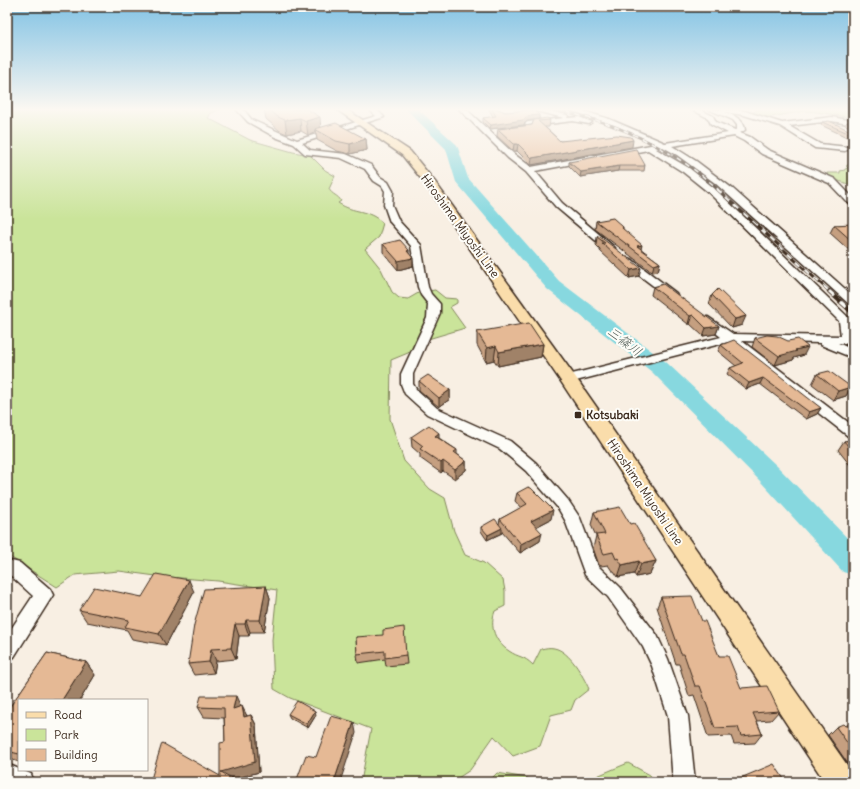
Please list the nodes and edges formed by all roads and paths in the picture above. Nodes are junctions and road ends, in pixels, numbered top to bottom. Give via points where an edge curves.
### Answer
1 (301, 146) edge
2 (398, 146) edge
3 (503, 146) edge
4 (666, 146) joint
5 (756, 146) edge
6 (818, 146) edge
7 (648, 147) junction
8 (845, 149) dead end
9 (529, 170) junction
10 (853, 202) edge
11 (678, 300) edge
12 (853, 302) edge
13 (697, 314) edge
14 (731, 338) junction
15 (821, 340) junction
16 (850, 340) edge
17 (853, 354) edge
18 (568, 379) junction
19 (853, 433) edge
20 (7, 567) edge
21 (7, 651) edge
22 (7, 775) edge
23 (23, 782) edge
24 (684, 782) edge
25 (842, 782) edge

1 - 24 street via 308,152 338,155 368,167 389,191 389,210 399,227 416,245 423,288 435,308 407,374 410,391 432,411 505,445 531,467 563,504 572,518 591,570 614,592 650,641 661,666 678,716
2 - 18 main road, Hiroshima Miyoshi Line via 426,178
3 - 9 street
4 - 7 street
4 - 12 street via 724,185
5 - 10 street via 832,181 840,187 846,198
6 - 8 street
7 - 9 street
7 - 16 street via 686,170 711,190 845,320
9 - 11 street via 559,205
13 - 14 street
14 - 15 street
14 - 18 street
14 - 19 street
15 - 16 street
15 - 17 street
18 - 25 main road, Hiroshima Miyoshi Line
20 - 21 street via 14,568 44,595
22 - 23 street

